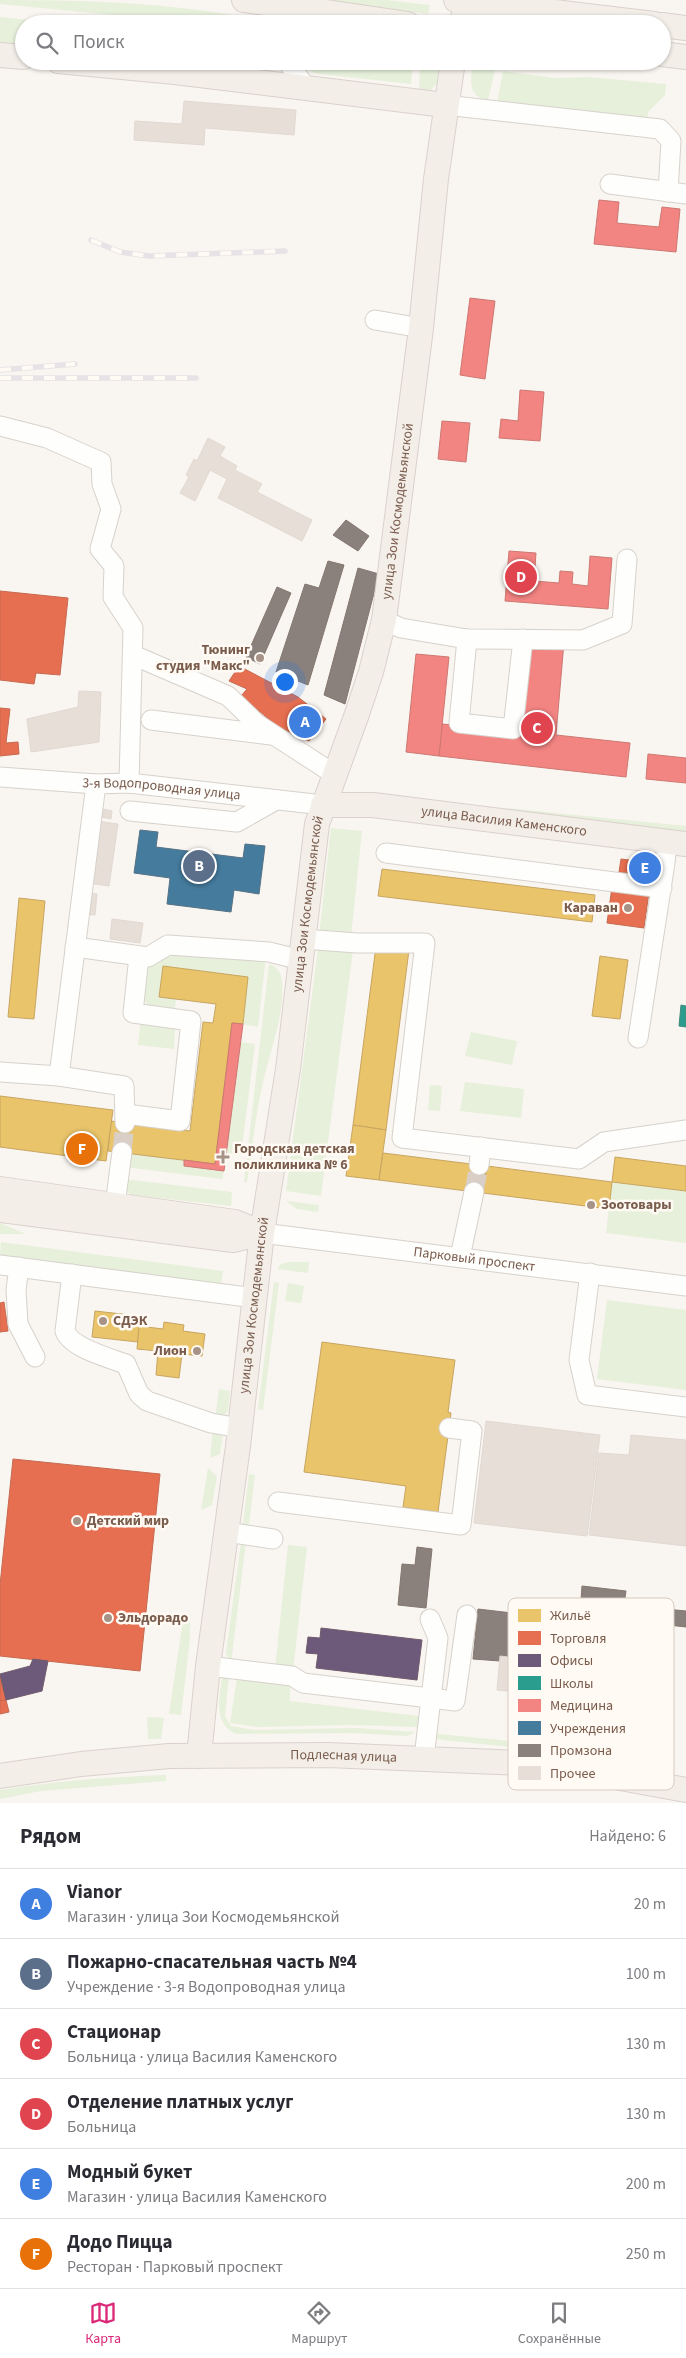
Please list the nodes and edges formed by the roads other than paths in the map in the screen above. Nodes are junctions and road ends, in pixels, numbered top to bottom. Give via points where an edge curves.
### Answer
1 (244, 0) edge
2 (462, 9) edge
3 (346, 15) edge
4 (539, 15) edge
5 (671, 26) edge
6 (686, 28) edge
7 (0, 55) edge
8 (671, 55) edge
9 (15, 56) edge
10 (686, 57) edge
11 (154, 70) edge
12 (293, 70) edge
13 (452, 70) edge
14 (307, 89) junction
15 (445, 105) junction
16 (610, 184) dead end
17 (677, 193) edge
18 (375, 320) dead end
19 (421, 328) junction
20 (0, 426) edge
21 (627, 558) dead end
22 (384, 620) junction
23 (467, 639) junction
24 (523, 640) junction
25 (133, 655) junction
26 (151, 720) dead end
27 (273, 736) junction
28 (334, 774) junction
29 (0, 777) edge
30 (129, 783) junction
31 (96, 784) junction
32 (276, 800) junction
33 (323, 805) junction
34 (130, 811) dead end
35 (676, 843) edge
36 (386, 854) dead end
37 (662, 888) junction
38 (75, 947) junction
39 (302, 949) junction
40 (139, 956) junction
41 (638, 1038) dead end
42 (0, 1072) edge
43 (59, 1076) junction
44 (686, 1130) edge
45 (122, 1152) tunnel mouth
46 (0, 1189) edge
47 (474, 1192) tunnel mouth
48 (115, 1204) junction
49 (0, 1210) edge
50 (262, 1233) junction
51 (460, 1257) junction
52 (0, 1265) edge
53 (20, 1267) junction
54 (72, 1274) junction
55 (590, 1274) junction
56 (686, 1286) edge
57 (255, 1298) junction
58 (35, 1357) dead end
59 (686, 1407) edge
60 (240, 1428) junction
61 (449, 1428) dead end
62 (278, 1502) dead end
63 (226, 1532) junction
64 (274, 1539) dead end
65 (467, 1615) dead end
66 (430, 1619) dead end
67 (208, 1666) junction
68 (431, 1698) junction
69 (199, 1756) junction
70 (424, 1758) junction
71 (508, 1762) edge
72 (0, 1776) edge

1 - 3 main road
2 - 4 main road
5 - 6 main road
7 - 9 main road
8 - 10 main road
11 - 14 main road
12 - 14 street
13 - 15 main road, улица Зои Космодемьянской
14 - 15 main road
15 - 17 street via 660,130 670,141
15 - 19 main road, улица Зои Космодемьянской
16 - 17 street
18 - 19 street
19 - 22 main road, улица Зои Космодемьянской
20 - 25 street via 56,441 101,462 102,484 111,509 100,549 114,566 113,597 133,628
21 - 24 street via 622,624 583,640
22 - 23 street via 409,630
22 - 28 main road, улица Зои Космодемьянской via 366,689
23 - 24 street
23 - 24 street via 459,723 513,729
25 - 27 street via 228,696
25 - 30 street
26 - 27 street
27 - 28 street
28 - 33 main road, улица Зои Космодемьянской
29 - 31 street, 3-я Водопроводная улица
30 - 31 street, 3-я Водопроводная улица
30 - 32 street, 3-я Водопроводная улица
31 - 38 street
32 - 33 street, 3-я Водопроводная улица
32 - 34 street via 237,822
33 - 35 main road, улица Василия Каменского via 373,805
33 - 39 main road, улица Зои Космодемьянской via 316,832
35 - 37 street
36 - 37 street
37 - 41 street
38 - 40 street
38 - 43 street
39 - 40 street via 269,952 168,945 148,957
39 - 44 street via 356,943 425,943 402,1138 480,1156 579,1159 604,1142
39 - 50 main road, улица Зои Космодемьянской via 288,1069
40 - 43 street via 133,1013 191,1021 180,1121 126,1118 124,1086
42 - 43 street
45 - 48 street
46 - 48 main road, Парковый проспект
47 - 51 street
48 - 50 main road, Парковый проспект via 235,1222
49 - 50 main road, Парковый проспект via 233,1240
50 - 51 street, Парковый проспект
50 - 57 main road, улица Зои Космодемьянской
51 - 55 street, Парковый проспект
52 - 53 street
53 - 54 street
53 - 58 street via 16,1290 18,1324
54 - 57 street
54 - 60 street via 65,1330 73,1343 126,1364 138,1394 147,1401 211,1423
55 - 56 street, Парковый проспект
55 - 59 street via 579,1360 587,1395
57 - 60 main road, улица Зои Космодемьянской
60 - 63 main road, улица Зои Космодемьянской
61 - 62 street via 472,1431 461,1525
63 - 64 street
63 - 67 main road, улица Зои Космодемьянской
65 - 68 street via 455,1701
66 - 68 street via 438,1638
67 - 68 street
67 - 69 main road, улица Зои Космодемьянской
68 - 70 street
69 - 70 main road, Подлесная улица
69 - 72 main road, Подлесная улица via 90,1763
70 - 71 main road, Подлесная улица

